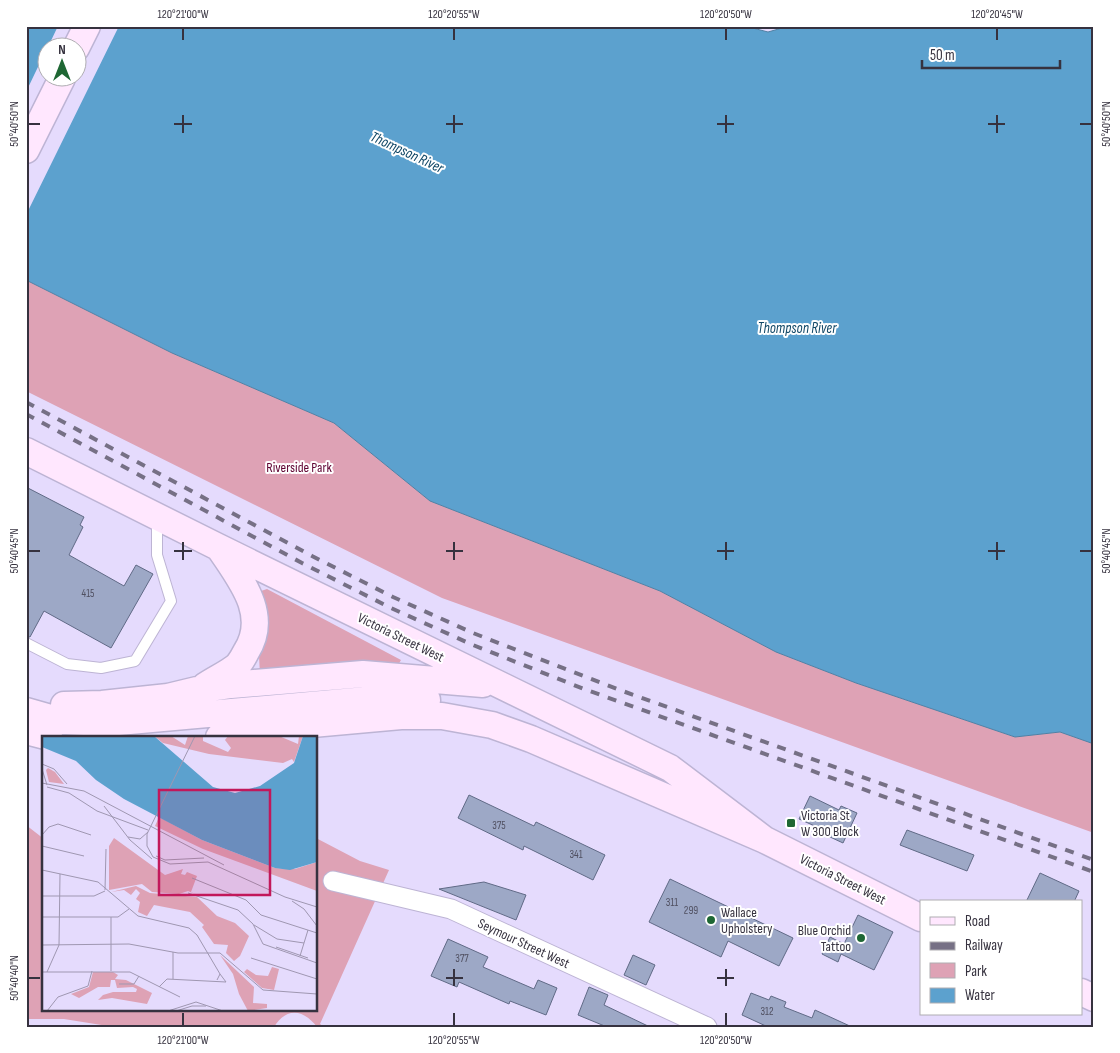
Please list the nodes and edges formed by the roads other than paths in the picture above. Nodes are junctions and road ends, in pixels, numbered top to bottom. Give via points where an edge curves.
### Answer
1 (87, 26) edge
2 (81, 38) edge
3 (57, 88) edge
4 (26, 150) edge
5 (26, 451) edge
6 (157, 516) junction
7 (218, 547) junction
8 (26, 643) edge
9 (499, 685) junction
10 (198, 690) junction
11 (26, 696) edge
12 (26, 711) edge
13 (26, 730) edge
14 (45, 736) edge
15 (226, 736) edge
16 (738, 821) junction
17 (765, 840) junction
18 (333, 880) dead end
19 (920, 918) edge
20 (1082, 992) edge
21 (1094, 998) edge
22 (707, 1027) edge

1 - 2 main road
3 - 4 main road
5 - 6 main road, Victoria Street West
6 - 7 main road, Victoria Street West
6 - 8 lane via 157,555 171,601 135,662 101,668 67,664
7 - 9 main road, Victoria Street West
7 - 10 main road via 242,582 252,604 256,625 252,642 238,665
9 - 10 main road via 363,674
9 - 16 main road, Victoria Street West via 670,768
10 - 11 main road via 168,697 102,704 61,705
12 - 16 main road via 61,721 107,723 389,698 444,701 536,721
13 - 14 main road
15 - 17 main road, Victoria Street West via 401,716 442,716 492,725 540,742
16 - 17 main road, Victoria Street West
17 - 19 main road, Victoria Street West
18 - 22 street, Seymour Street West via 451,909
20 - 21 main road

